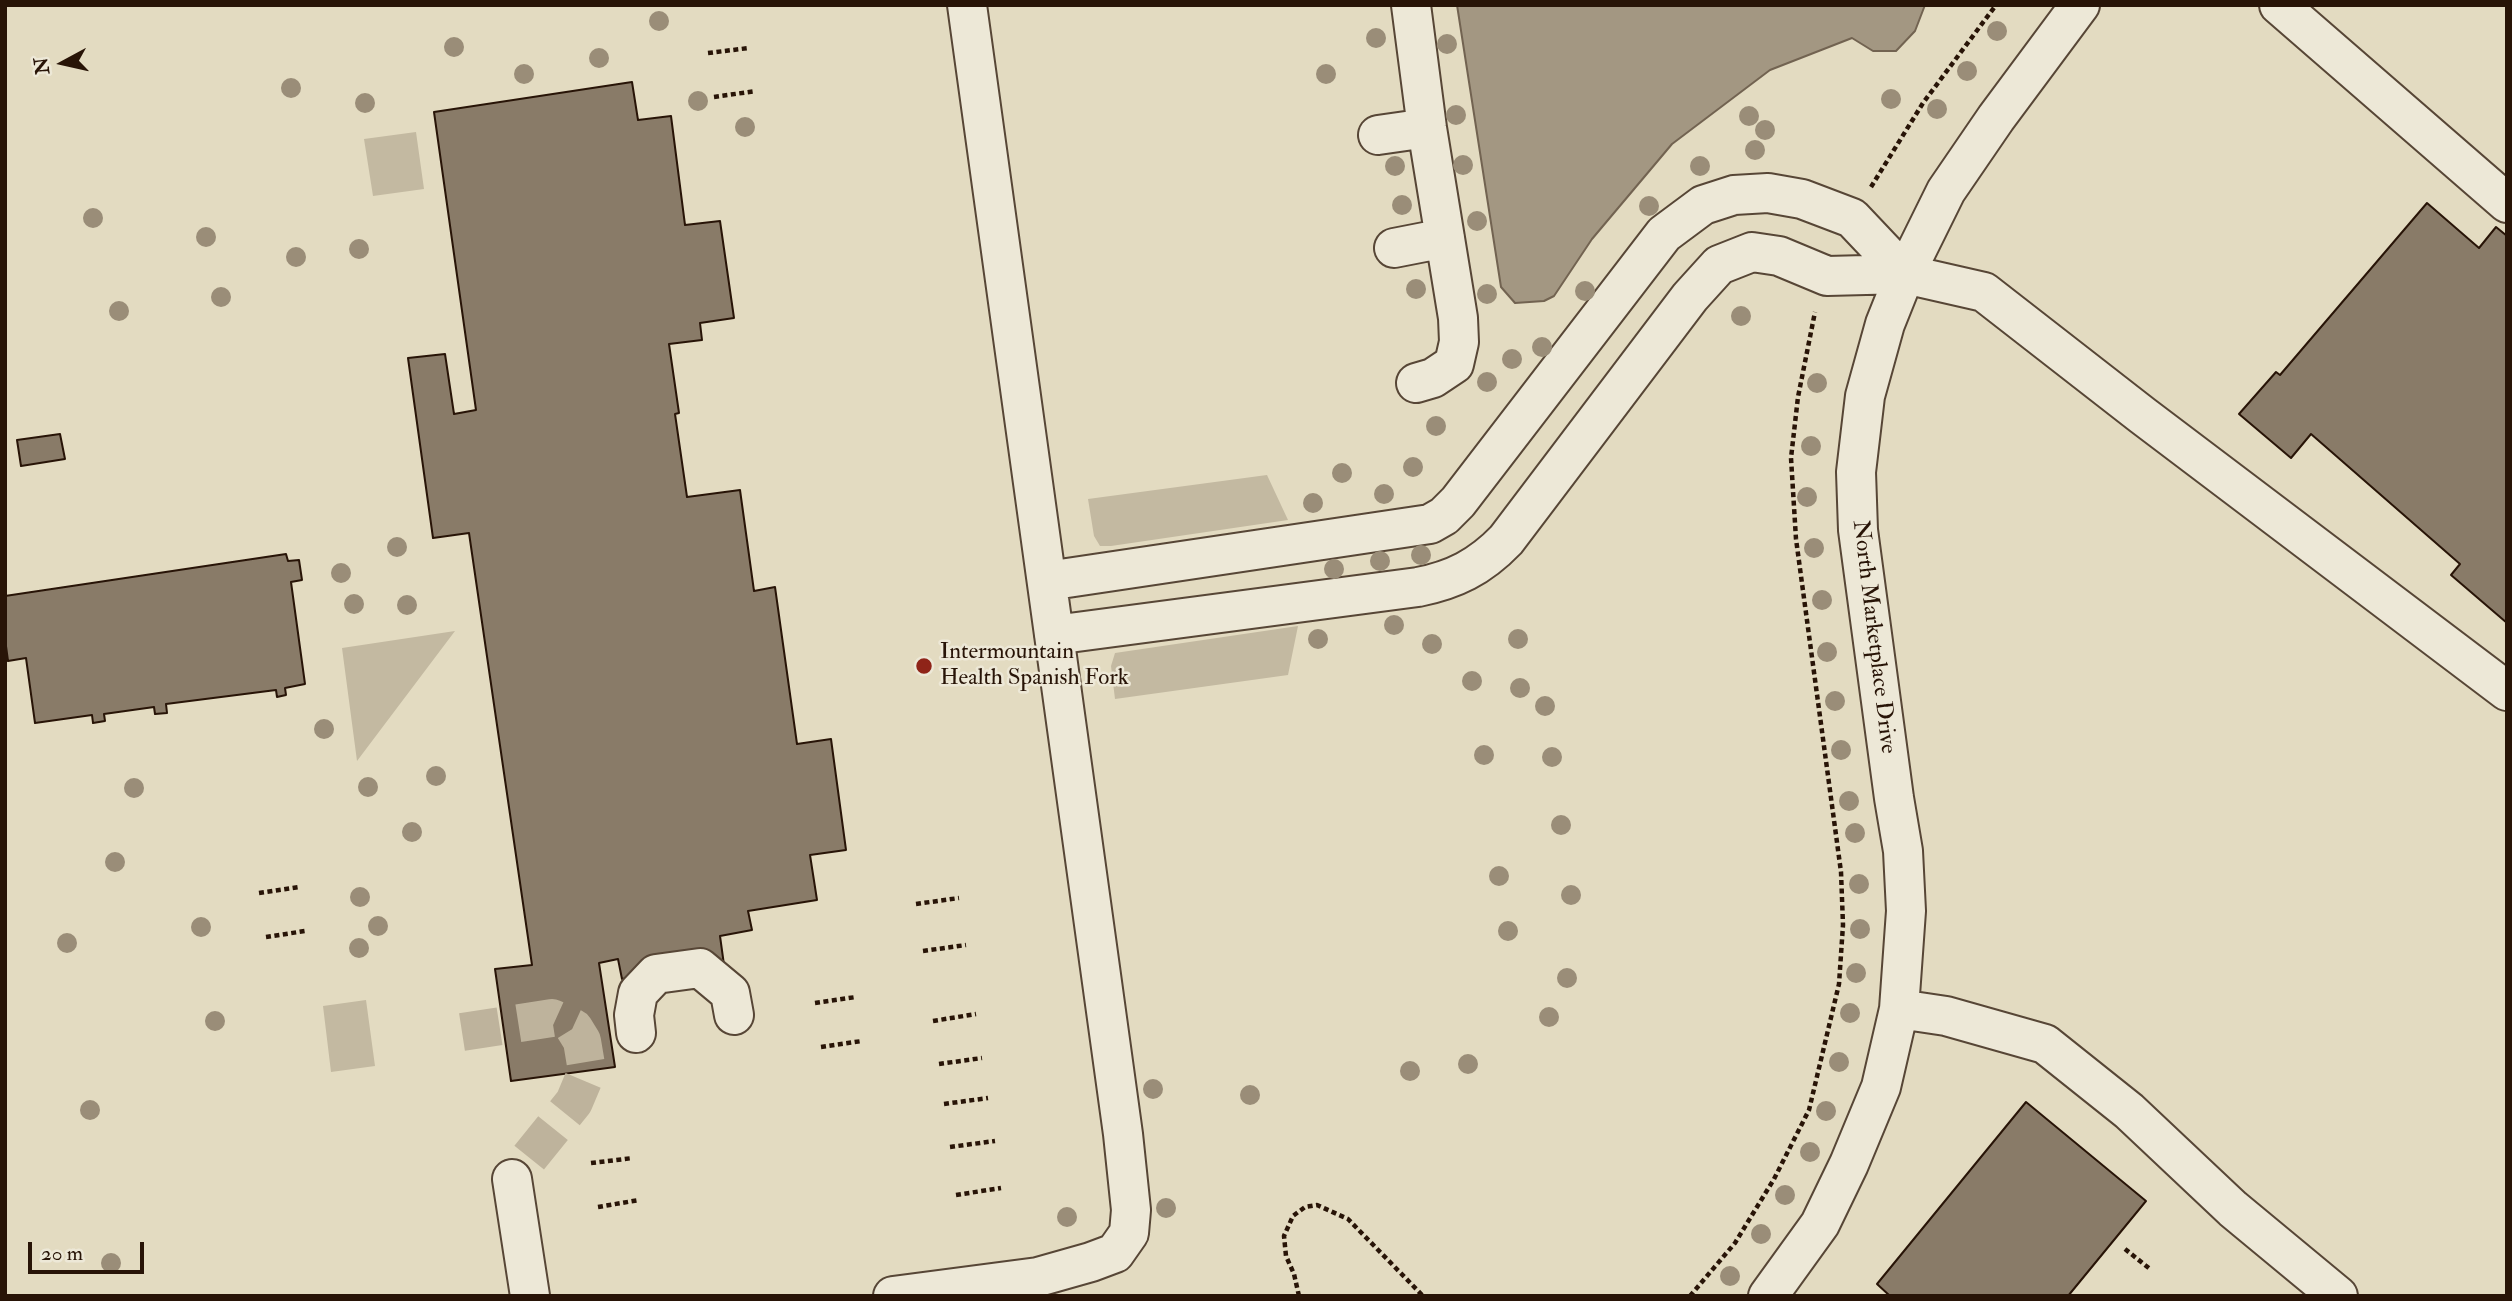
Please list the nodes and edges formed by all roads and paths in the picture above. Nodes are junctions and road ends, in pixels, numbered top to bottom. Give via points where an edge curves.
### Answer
1 (967, 5) edge
2 (1411, 5) edge
3 (1996, 5) edge
4 (2080, 5) edge
5 (2279, 5) edge
6 (749, 48) dead end
7 (708, 53) dead end
8 (756, 91) dead end
9 (714, 97) dead end
10 (1427, 128) junction
11 (1378, 135) dead end
12 (1866, 194) dead end
13 (2507, 203) edge
14 (1445, 237) junction
15 (1394, 248) dead end
16 (1905, 274) junction
17 (1816, 305) dead end
18 (1416, 383) dead end
19 (1430, 524) junction
20 (1460, 575) junction
21 (1047, 581) junction
22 (1054, 635) junction
23 (2507, 691) edge
24 (299, 887) dead end
25 (260, 893) dead end
26 (959, 898) dead end
27 (916, 904) dead end
28 (305, 931) dead end
29 (266, 937) dead end
30 (966, 945) dead end
31 (923, 951) dead end
32 (856, 997) dead end
33 (815, 1003) dead end
34 (1899, 1009) junction
35 (976, 1014) dead end
36 (734, 1015) dead end
37 (933, 1021) dead end
38 (636, 1033) dead end
39 (862, 1041) dead end
40 (821, 1047) dead end
41 (982, 1058) dead end
42 (939, 1064) dead end
43 (988, 1098) dead end
44 (944, 1104) dead end
45 (995, 1140) dead end
46 (950, 1147) dead end
47 (633, 1158) dead end
48 (591, 1163) dead end
49 (512, 1178) dead end
50 (1001, 1188) dead end
51 (956, 1195) dead end
52 (639, 1200) dead end
53 (598, 1207) dead end
54 (2125, 1249) dead end
55 (2150, 1269) dead end
56 (530, 1296) edge
57 (894, 1296) edge
58 (1298, 1296) edge
59 (1423, 1296) edge
60 (1690, 1296) edge
61 (1768, 1296) edge
62 (2338, 1296) edge

1 - 21 street
2 - 10 street
3 - 12 path via 1923,103
4 - 16 street, North Marketplace Drive via 1945,191
5 - 13 street
6 - 7 path
8 - 9 path
10 - 11 street
10 - 14 street
14 - 15 street
14 - 18 street via 1459,342 1454,364
16 - 19 street via 1852,218 1802,199 1769,193 1734,195 1703,205 1664,234 1458,502
16 - 20 street via 1827,276 1779,256 1752,252 1719,265 1506,540
16 - 23 street via 1984,292
16 - 34 street, North Marketplace Drive via 1865,396 1856,472 1863,572 1903,851 1906,911
17 - 60 path via 1791,458 1796,540 1841,872 1839,984 1809,1110 1735,1243
19 - 20 street
19 - 21 street
20 - 22 street via 1418,587
21 - 22 street
22 - 57 street via 1123,1134 1129,1233 1115,1253 1038,1277
24 - 25 path
26 - 27 path
28 - 29 path
30 - 31 path
32 - 33 path
34 - 61 street, North Marketplace Drive via 1881,1087 1849,1164 1819,1224
34 - 62 street via 1946,1016 2045,1044 2129,1111 2233,1209
35 - 37 path
36 - 38 street via 730,993 700,968 656,974 638,993
39 - 40 path
41 - 42 path
43 - 44 path
45 - 46 path
47 - 48 path
49 - 56 street
50 - 51 path
52 - 53 path
54 - 55 path
58 - 59 path via 1284,1236 1293,1216 1317,1205 1348,1219

